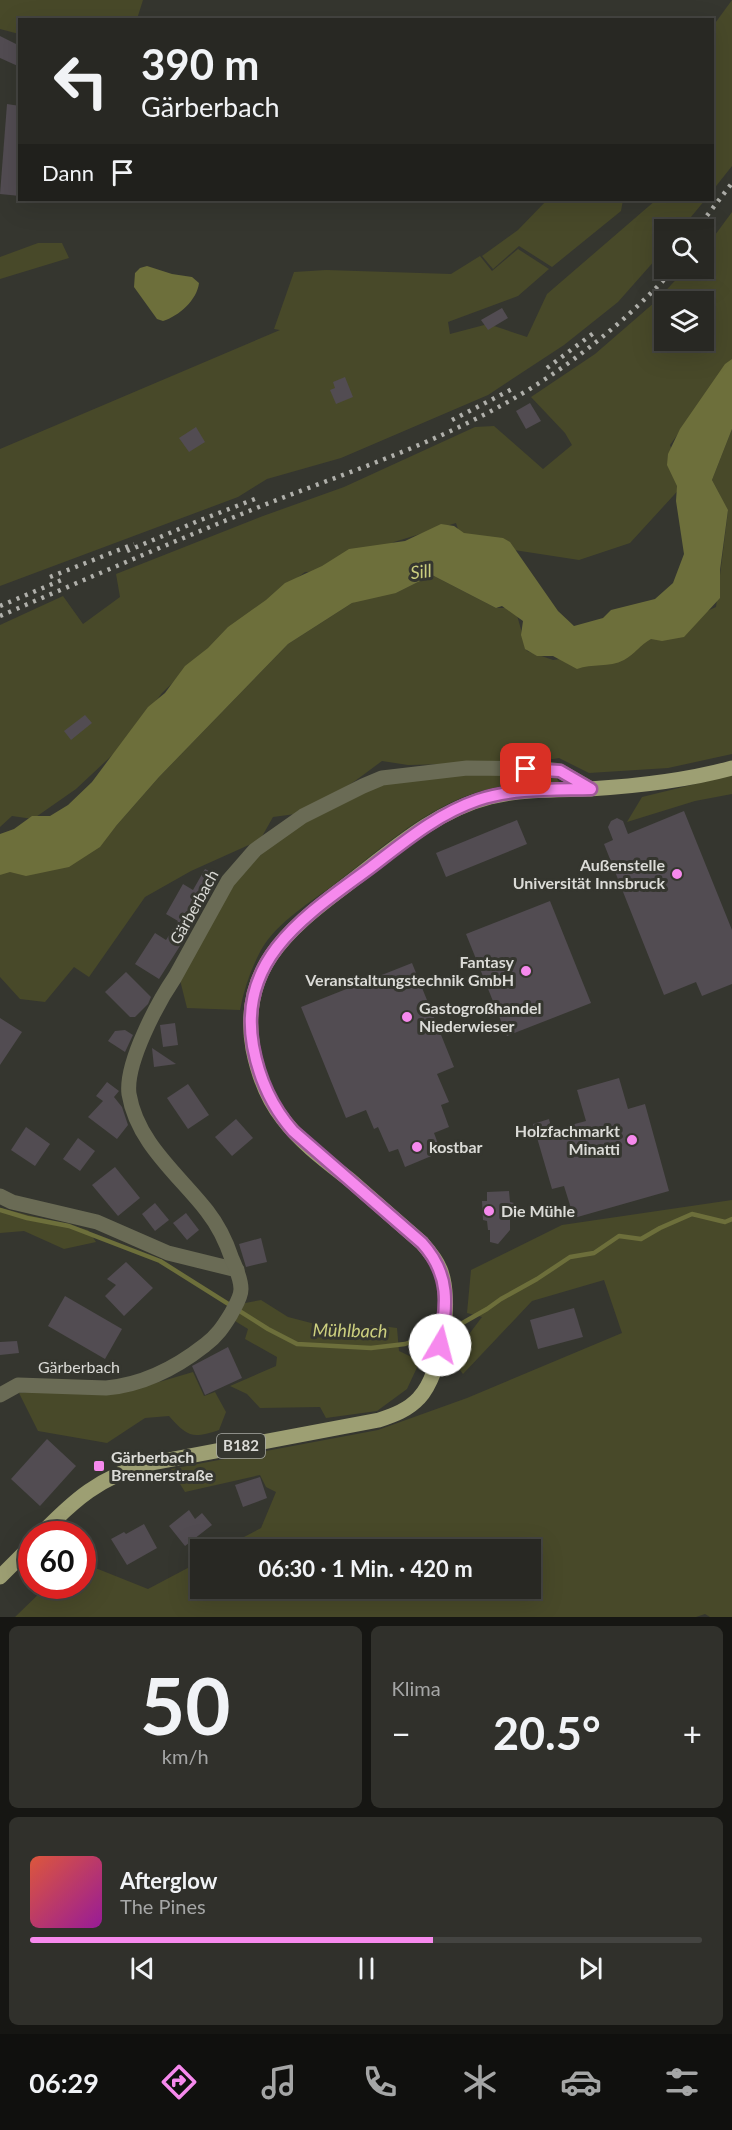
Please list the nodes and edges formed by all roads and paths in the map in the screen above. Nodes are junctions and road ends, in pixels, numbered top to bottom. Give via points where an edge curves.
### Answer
1 (732, 768) edge
2 (591, 789) junction
3 (0, 1196) edge
4 (237, 1270) junction
5 (0, 1395) edge
6 (54, 1521) edge
7 (18, 1559) edge
8 (0, 1577) edge

1 - 2 main road, B182 via 687,780
2 - 4 street, Gärberbach via 560,771 546,769 467,768 382,778 303,816 255,850 228,881 156,1010 134,1062 129,1094 148,1141 215,1223
2 - 6 main road, B182 via 502,794 444,815 294,927 268,959 256,984 250,1020 252,1040 258,1070 278,1112 293,1131 422,1243 441,1270 445,1303 437,1365 427,1389 411,1406 390,1416 154,1462 111,1476
3 - 4 street via 97,1222 168,1253
4 - 5 street, Gärberbach via 242,1290 221,1331 201,1349 160,1373 134,1384 106,1388 18,1386
7 - 8 main road

